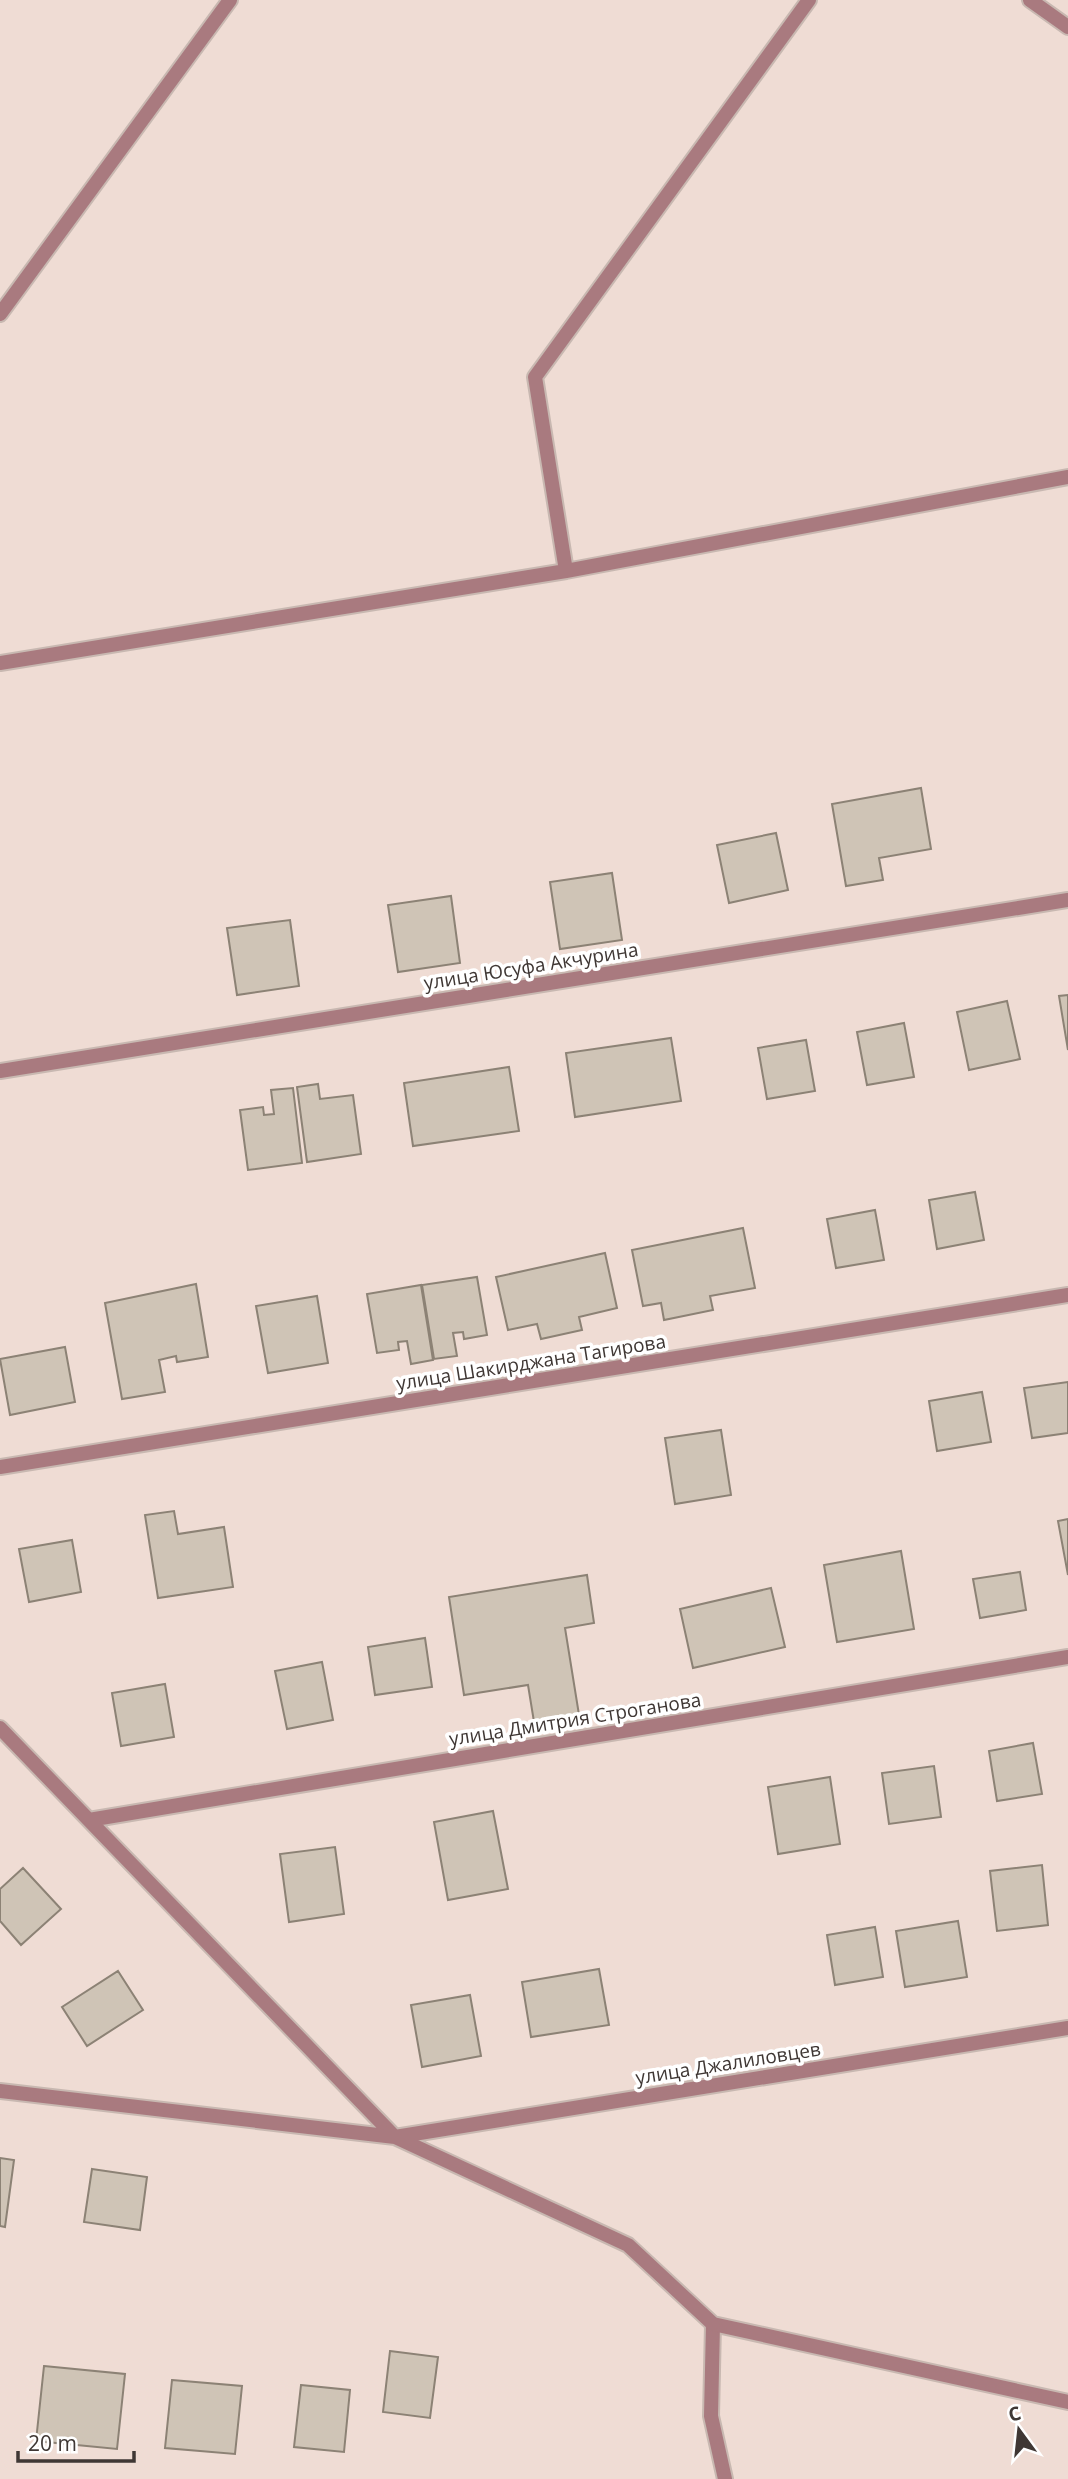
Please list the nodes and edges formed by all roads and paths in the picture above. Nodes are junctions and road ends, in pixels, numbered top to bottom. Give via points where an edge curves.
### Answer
1 (230, 0) edge
2 (808, 0) edge
3 (1030, 0) edge
4 (1068, 27) edge
5 (0, 314) edge
6 (1068, 477) edge
7 (566, 572) junction
8 (0, 663) edge
9 (1068, 900) edge
10 (0, 1071) edge
11 (1068, 1295) edge
12 (0, 1467) edge
13 (1068, 1657) edge
14 (0, 1728) edge
15 (89, 1820) junction
16 (1068, 2028) edge
17 (0, 2091) edge
18 (395, 2137) junction
19 (713, 2324) junction
20 (1068, 2402) edge
21 (725, 2479) edge

1 - 5 street
2 - 7 street via 535,377
3 - 4 street
6 - 7 street
7 - 8 street
9 - 10 street, улица Юсуфа Акчурина
11 - 12 street, улица Шакирджана Тагирова
13 - 15 street, улица Дмитрия Строганова
14 - 15 street
15 - 18 street
16 - 18 street, улица Джалиловцев
17 - 18 street
18 - 19 street via 628,2245
19 - 20 street
19 - 21 street via 711,2416

